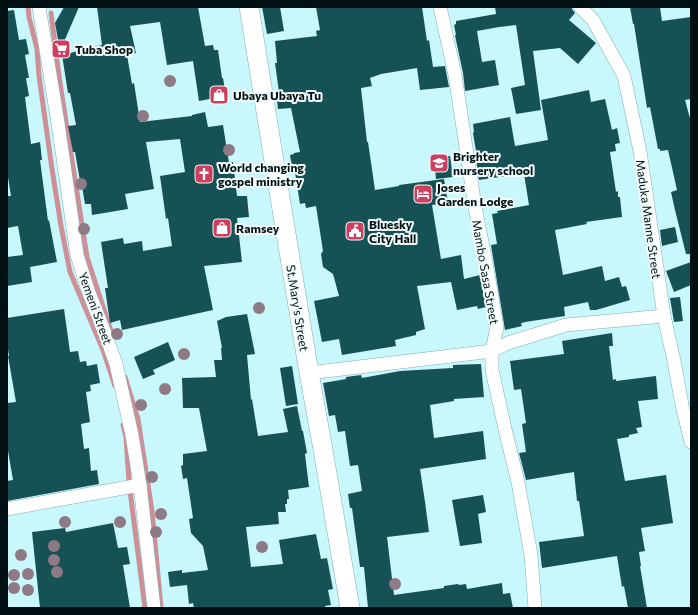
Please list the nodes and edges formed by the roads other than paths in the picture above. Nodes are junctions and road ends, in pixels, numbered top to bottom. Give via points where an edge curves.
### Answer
1 (39, 7) edge
2 (249, 7) edge
3 (440, 7) edge
4 (580, 7) edge
5 (597, 7) edge
6 (593, 20) junction
7 (664, 316) junction
8 (492, 351) junction
9 (309, 373) junction
10 (691, 442) edge
11 (140, 485) junction
12 (7, 509) edge
13 (154, 608) edge
14 (350, 608) edge
15 (535, 608) edge

1 - 11 street, Yemeni Street via 77,254 116,364
2 - 9 street, St.Mary's Street
3 - 8 street, Mambo Sasa Street via 455,75 497,327
4 - 6 street, Maduka Manne Street
5 - 6 street
6 - 7 street, Maduka Manne Street via 624,76 640,151
7 - 8 street via 566,325 508,343
7 - 10 street, Maduka Manne Street
8 - 9 street
8 - 15 street, Mambo Sasa Street via 492,370 518,482 531,555
9 - 14 street, St.Mary's Street
11 - 12 street
11 - 13 street, Yemeni Street

